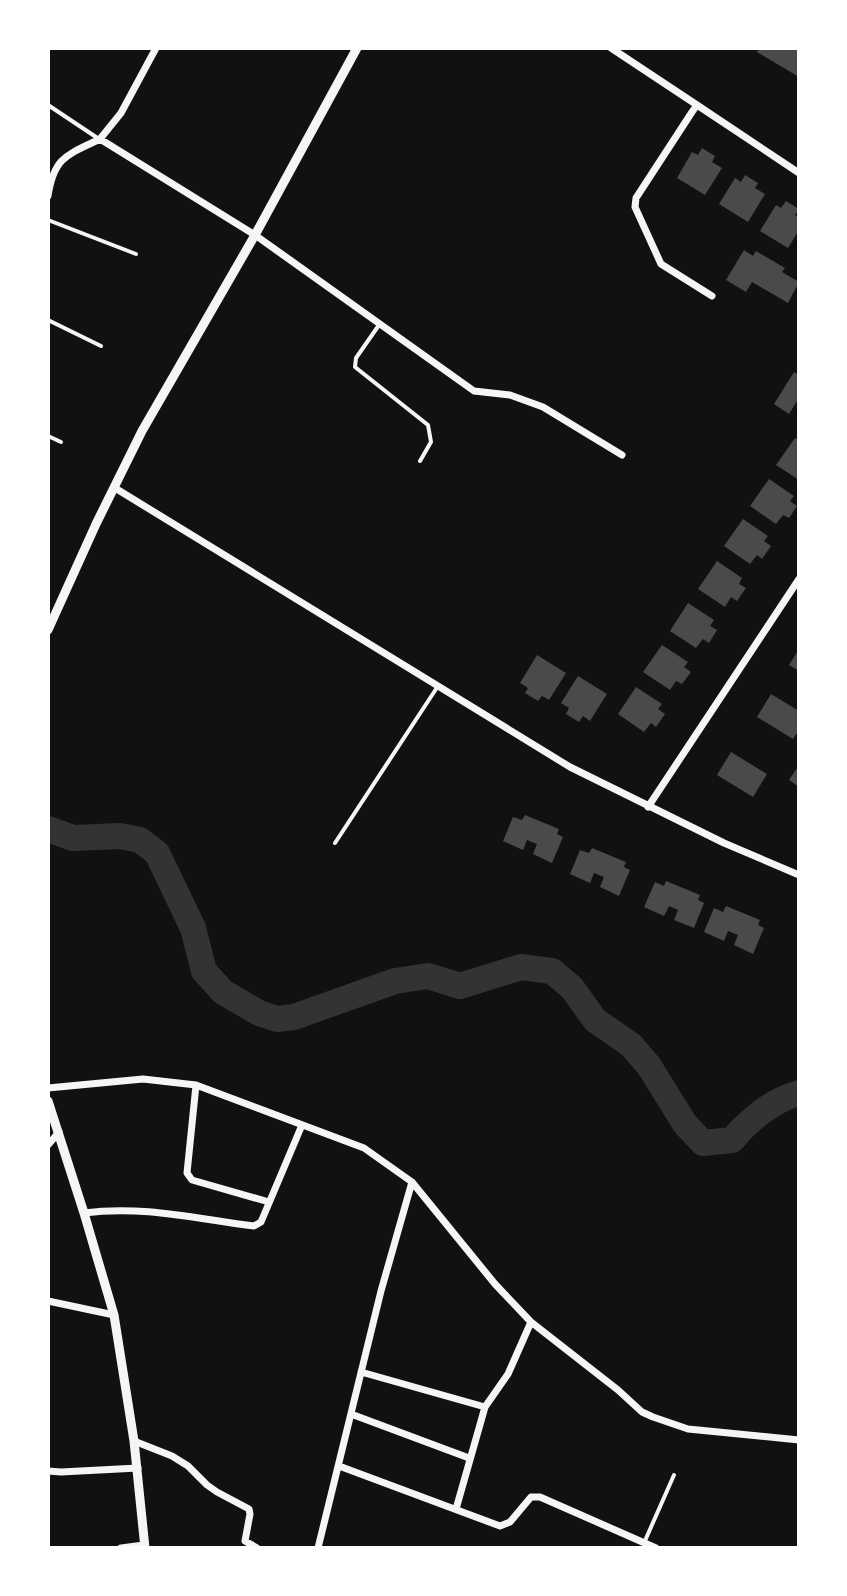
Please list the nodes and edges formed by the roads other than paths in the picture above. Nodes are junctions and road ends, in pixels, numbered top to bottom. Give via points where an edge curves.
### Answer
1 (156, 48) edge
2 (357, 48) edge
3 (611, 48) edge
4 (48, 105) edge
5 (697, 105) junction
6 (100, 139) junction
7 (799, 173) edge
8 (48, 196) edge
9 (48, 220) edge
10 (255, 235) junction
11 (136, 254) dead end
12 (712, 296) dead end
13 (48, 320) edge
14 (380, 323) junction
15 (101, 346) dead end
16 (48, 436) edge
17 (61, 442) dead end
18 (622, 455) dead end
19 (420, 461) dead end
20 (115, 488) junction
21 (799, 579) edge
22 (48, 630) edge
23 (438, 686) junction
24 (648, 807) junction
25 (335, 843) dead end
26 (799, 875) edge
27 (196, 1085) junction
28 (48, 1088) edge
29 (48, 1101) edge
30 (302, 1125) junction
31 (59, 1132) junction
32 (48, 1145) edge
33 (412, 1182) junction
34 (269, 1202) junction
35 (84, 1213) junction
36 (48, 1301) edge
37 (114, 1315) junction
38 (531, 1322) junction
39 (361, 1372) junction
40 (485, 1407) junction
41 (351, 1414) junction
42 (799, 1440) edge
43 (134, 1441) junction
44 (469, 1458) junction
45 (339, 1466) junction
46 (138, 1468) junction
47 (48, 1471) edge
48 (674, 1475) dead end
49 (456, 1509) junction
50 (644, 1543) junction
51 (145, 1546) edge
52 (121, 1548) edge
53 (257, 1548) edge
54 (318, 1548) edge
55 (656, 1548) edge

1 - 6 street via 121,113
2 - 10 street
3 - 5 street
4 - 6 lane
5 - 7 street
5 - 12 street via 635,207 661,264
6 - 8 street via 65,156
6 - 10 street
9 - 11 lane
10 - 14 street
10 - 20 street
13 - 15 lane
14 - 18 street via 474,391 510,395 543,407
14 - 19 lane via 355,367 428,425 431,442
16 - 17 lane
20 - 22 street
20 - 23 street
21 - 24 street
23 - 24 street via 570,767
23 - 25 lane
24 - 26 street
27 - 28 street via 143,1079
27 - 30 street
27 - 34 street via 187,1173 192,1180
29 - 31 street
30 - 33 street via 364,1148
30 - 34 street
31 - 32 street
31 - 35 street
33 - 38 street
33 - 39 street
34 - 35 street via 254,1226 131,1209
35 - 37 street
36 - 37 street
37 - 43 street
38 - 40 street via 508,1374
38 - 42 street via 653,1417 688,1429
39 - 40 street
39 - 41 street
40 - 44 street
41 - 44 street
41 - 45 street
43 - 46 street
43 - 53 street via 172,1456 217,1492 249,1509 245,1541
44 - 49 street
45 - 49 street
45 - 54 street
46 - 47 street
46 - 51 street
48 - 50 lane
49 - 50 street via 500,1526 531,1497 540,1497
50 - 55 street
51 - 52 street

